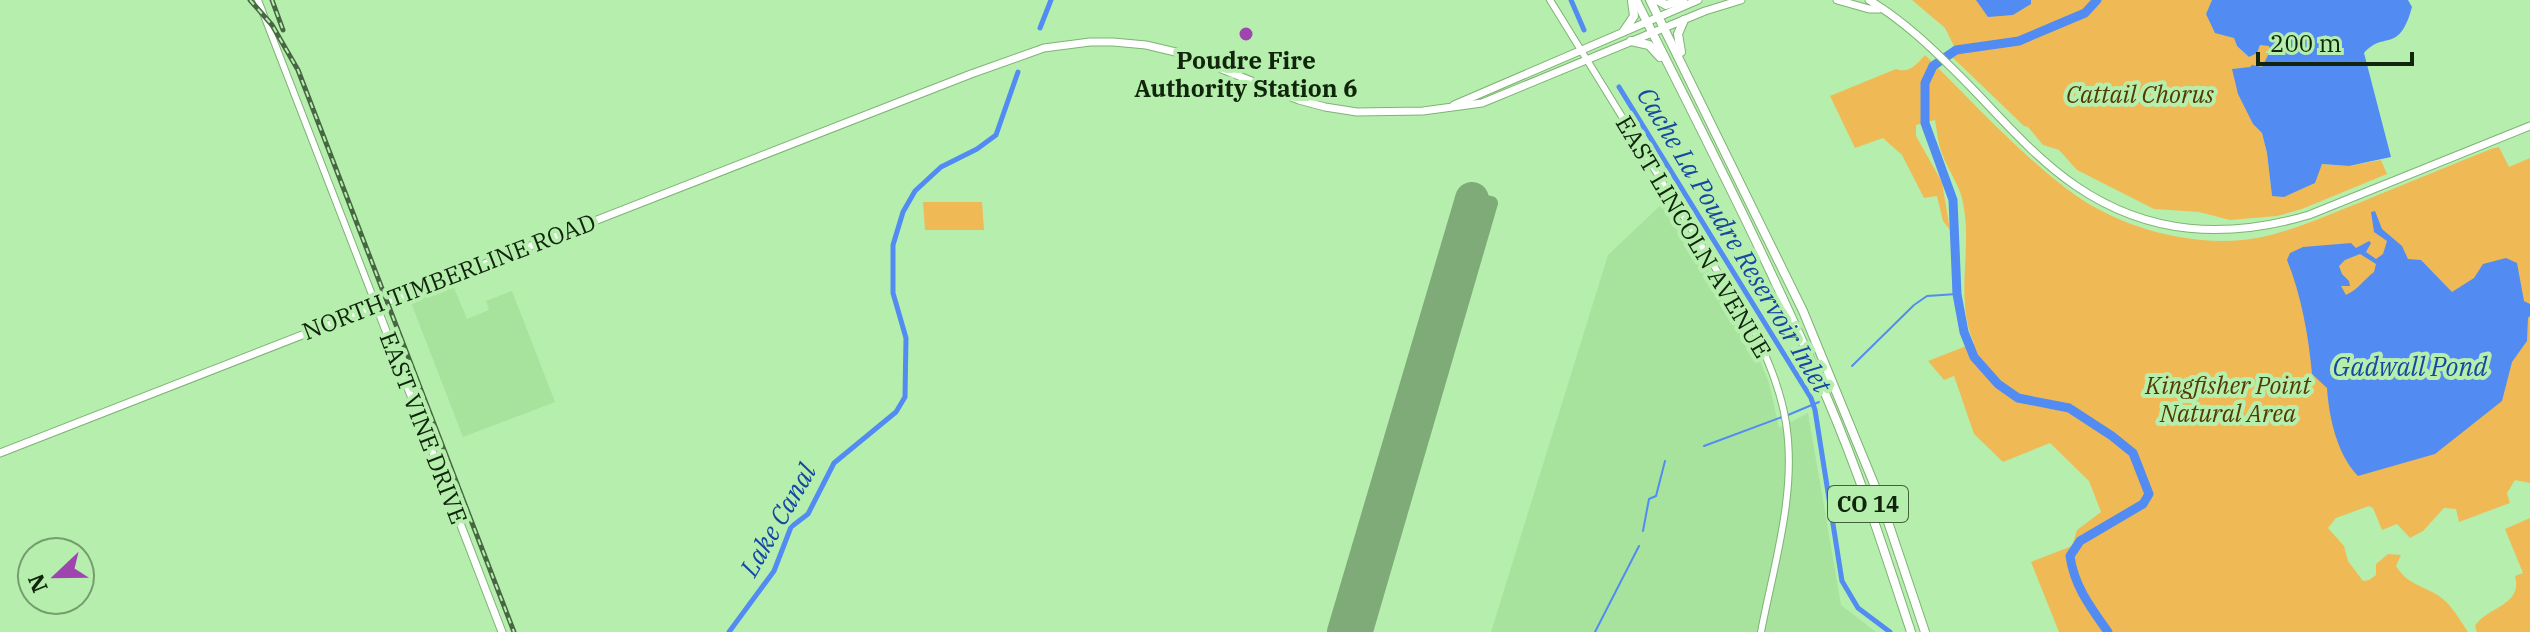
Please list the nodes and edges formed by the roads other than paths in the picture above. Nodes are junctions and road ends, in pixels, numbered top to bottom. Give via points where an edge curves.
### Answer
1 (258, 0) edge
2 (1550, 0) edge
3 (1634, 0) edge
4 (1650, 0) edge
5 (1657, 0) edge
6 (1683, 0) edge
7 (1698, 0) edge
8 (1741, 0) edge
9 (1837, 0) edge
10 (1869, 0) edge
11 (1879, 9) junction
12 (1659, 17) junction
13 (1684, 20) junction
14 (1647, 22) junction
15 (1664, 28) junction
16 (1624, 31) junction
17 (1652, 33) junction
18 (1631, 41) junction
19 (1580, 49) junction
20 (1587, 61) junction
21 (1450, 107) junction
22 (2530, 126) edge
23 (1704, 137) junction
24 (1727, 154) junction
25 (376, 305) junction
26 (0, 453) edge
27 (502, 632) edge
28 (1761, 632) edge
29 (1911, 632) edge
30 (1924, 632) edge

1 - 25 street, EAST VINE DRIVE
2 - 19 street, EAST LINCOLN AVENUE
3 - 14 highway, CO 14
3 - 16 highway via 1634,16
4 - 12 highway, CO 14
5 - 6 highway via 1666,5
7 - 12 main road
8 - 13 main road
9 - 11 main road
10 - 11 main road
11 - 22 main road via 1926,43 2074,185 2148,220 2205,231 2235,231 2309,215
12 - 14 main road
12 - 15 highway, CO 14
13 - 15 main road
13 - 24 highway via 1679,48
14 - 16 main road
14 - 17 highway, CO 14
15 - 17 main road
15 - 24 highway, CO 14
16 - 19 main road
17 - 18 main road
17 - 23 highway, CO 14
18 - 20 main road
18 - 23 highway via 1646,43 1657,53
19 - 20 street, EAST LINCOLN AVENUE
19 - 21 main road
20 - 21 main road via 1482,103
20 - 28 street, EAST LINCOLN AVENUE via 1770,365 1784,417 1788,486
21 - 25 main road, NORTH TIMBERLINE ROAD via 1370,112 1325,107 1146,45 1090,42 1044,48
23 - 29 highway, CO 14 via 1828,401
24 - 30 highway, CO 14 via 1838,393
25 - 26 main road, NORTH TIMBERLINE ROAD
25 - 27 main road, EAST VINE DRIVE

